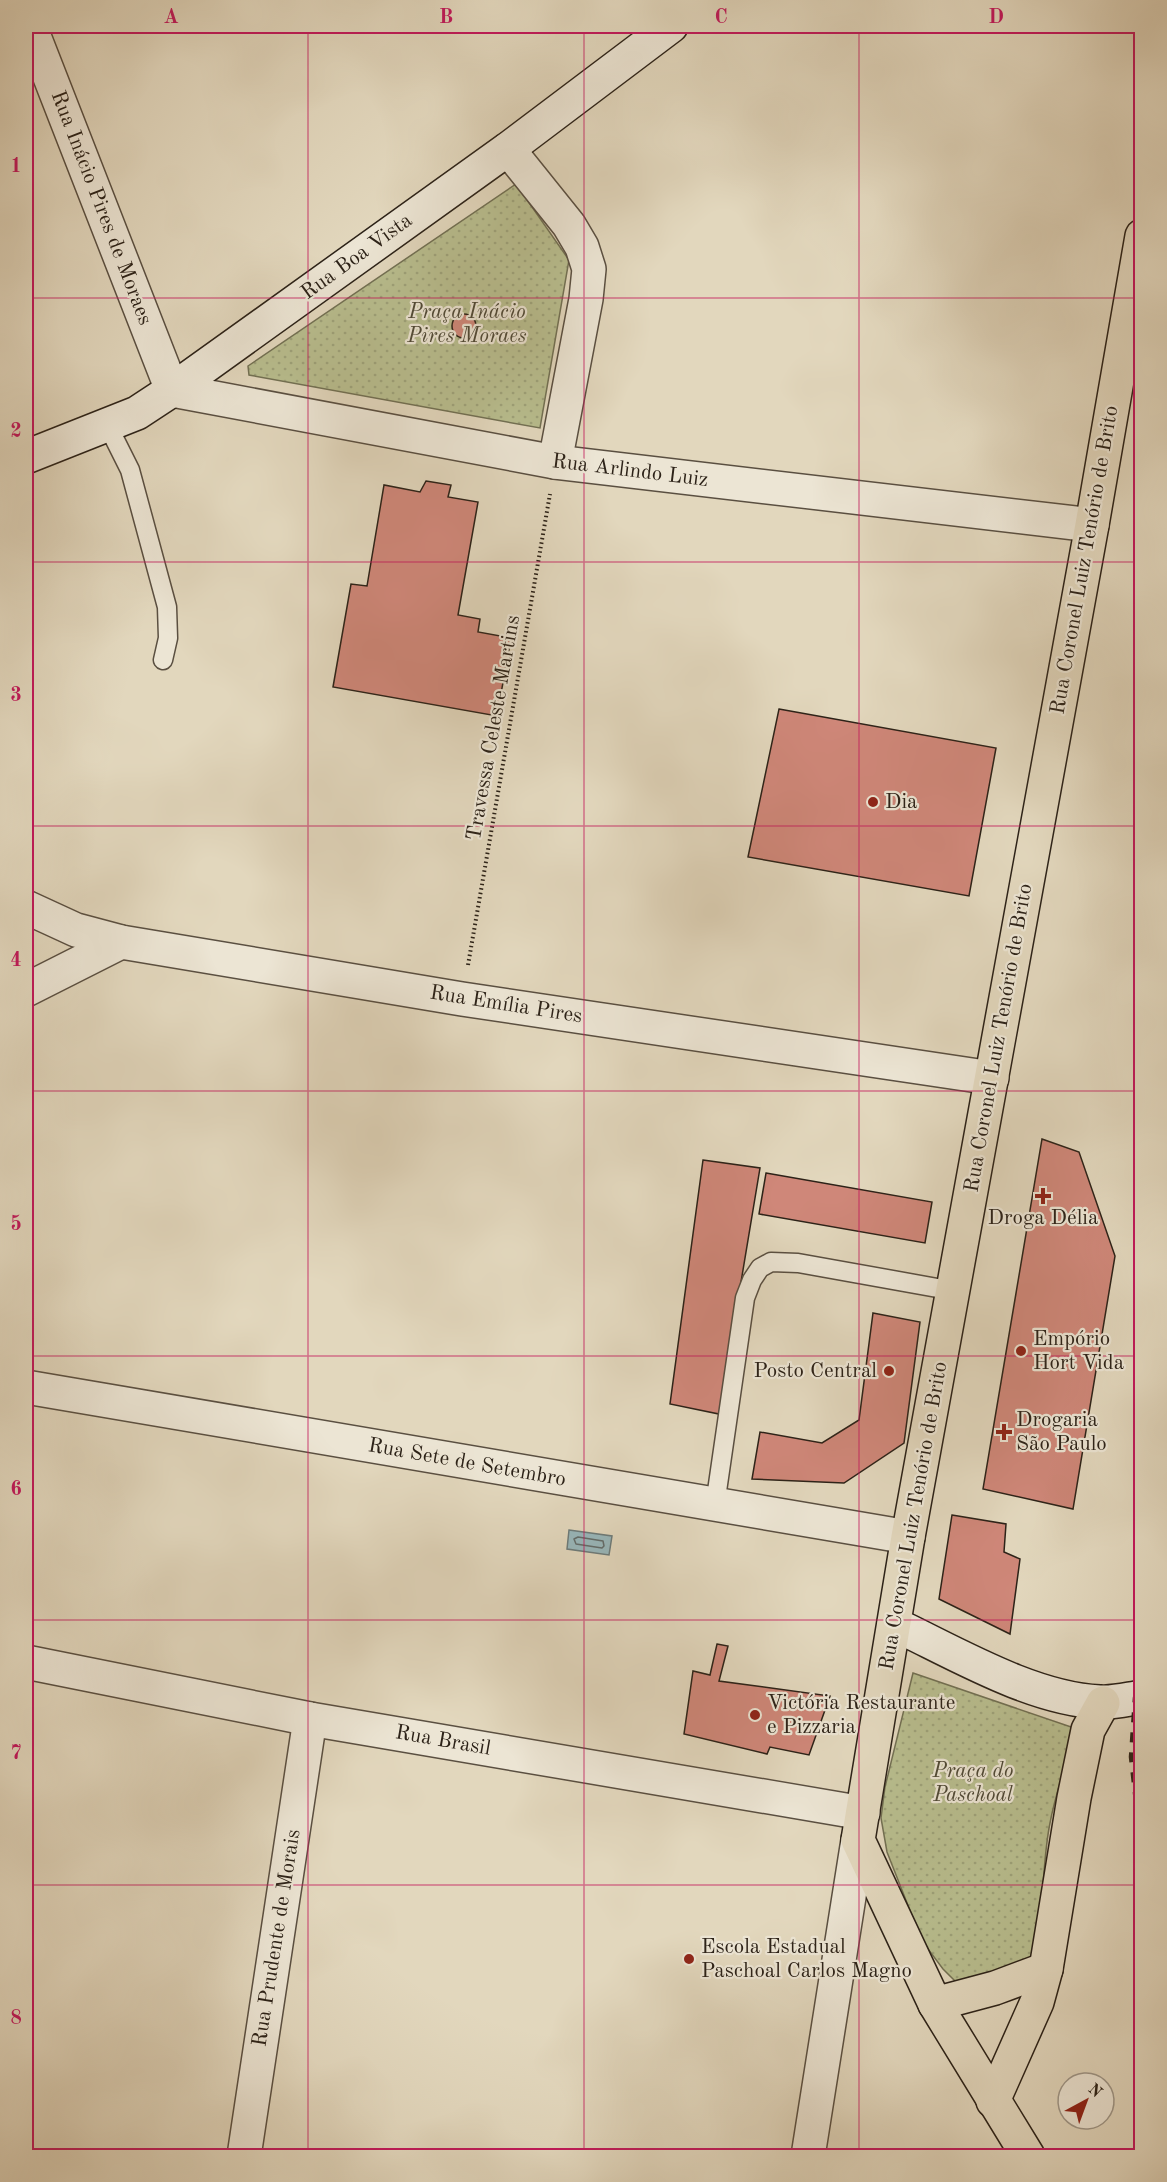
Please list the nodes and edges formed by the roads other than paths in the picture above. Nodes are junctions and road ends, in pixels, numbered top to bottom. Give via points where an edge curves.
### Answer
1 (30, 26) edge
2 (670, 26) edge
3 (508, 149) junction
4 (1142, 236) edge
5 (172, 390) junction
6 (107, 424) junction
7 (26, 457) edge
8 (555, 462) junction
9 (1092, 525) junction
10 (163, 660) dead end
11 (26, 906) edge
12 (121, 942) junction
13 (26, 990) edge
14 (992, 1078) junction
15 (954, 1291) junction
16 (26, 1387) edge
17 (715, 1505) junction
18 (908, 1537) junction
19 (894, 1624) junction
20 (26, 1662) edge
21 (1142, 1697) edge
22 (1103, 1703) junction
23 (310, 1719) junction
24 (860, 1826) junction
25 (1046, 1969) junction
26 (935, 2004) junction
27 (993, 2101) junction
28 (1026, 2156) edge
29 (244, 2157) edge
30 (808, 2157) edge

1 - 5 street, Rua Inácio Pires de Moraes
2 - 3 street, Rua Boa Vista
3 - 5 street, Rua Boa Vista
3 - 8 street via 569,225 589,269
4 - 9 main road, Rua Coronel Luiz Tenório de Brito
5 - 6 street, Rua Boa Vista via 137,412
5 - 8 street, Rua Arlindo Luiz
6 - 7 street, Rua Boa Vista
6 - 10 lane via 130,470 167,607 168,638
8 - 9 street, Rua Arlindo Luiz
9 - 14 main road, Rua Coronel Luiz Tenório de Brito
11 - 12 street, Rua Emília Pires via 76,930
12 - 13 street
12 - 14 street, Rua Emília Pires via 462,999
14 - 15 main road, Rua Coronel Luiz Tenório de Brito
15 - 17 lane via 798,1263 771,1262 760,1268 745,1299
15 - 18 main road, Rua Coronel Luiz Tenório de Brito
16 - 17 street, Rua Sete de Setembro
17 - 18 street, Rua Sete de Setembro
18 - 19 main road, Rua Coronel Luiz Tenório de Brito
19 - 22 street via 1030,1686 1073,1700
19 - 24 main road, Rua Coronel Luiz Tenório de Brito
20 - 23 street, Rua Brasil
21 - 22 street
22 - 25 main road via 1088,1730
23 - 24 street, Rua Brasil
23 - 29 street, Rua Prudente de Morais
24 - 26 main road
24 - 30 street
25 - 26 main road
25 - 27 main road via 1037,2002
26 - 27 main road
27 - 28 main road

